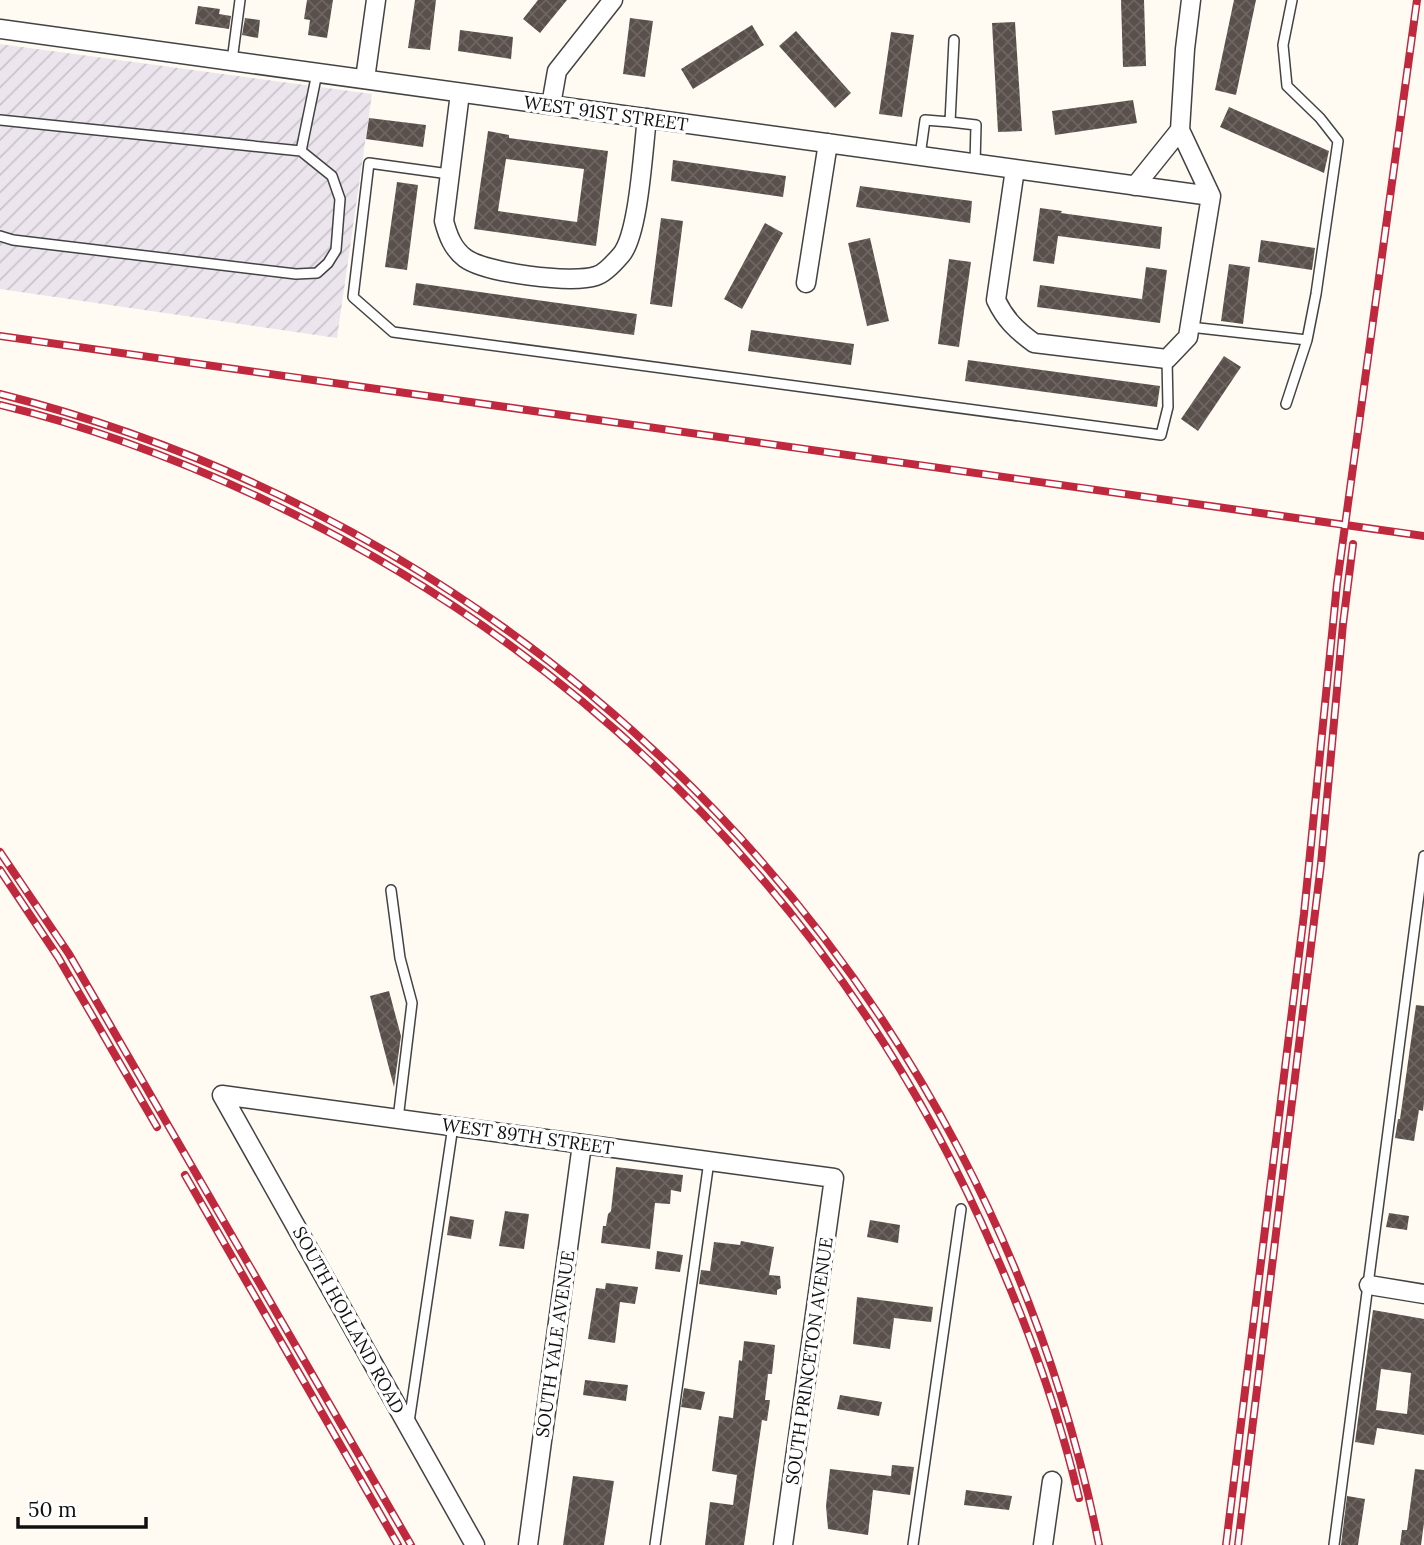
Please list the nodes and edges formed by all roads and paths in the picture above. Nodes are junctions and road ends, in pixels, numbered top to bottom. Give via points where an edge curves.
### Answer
1 (240, 0) edge
2 (376, 0) edge
3 (613, 0) edge
4 (1191, 0) edge
5 (1292, 0) edge
6 (0, 29) edge
7 (954, 40) dead end
8 (232, 61) junction
9 (317, 73) junction
10 (365, 79) junction
11 (460, 93) junction
12 (551, 105) junction
13 (647, 118) junction
14 (0, 120) edge
15 (950, 122) junction
16 (1180, 130) junction
17 (828, 143) junction
18 (301, 151) junction
19 (920, 156) junction
20 (975, 164) junction
21 (1015, 169) junction
22 (449, 174) junction
23 (1135, 186) junction
24 (1212, 196) junction
25 (0, 236) edge
26 (806, 283) dead end
27 (1189, 332) junction
28 (1307, 340) junction
29 (1167, 359) junction
30 (1286, 404) dead end
31 (1424, 856) edge
32 (391, 890) dead end
33 (222, 1095) joint
34 (398, 1119) junction
35 (453, 1126) junction
36 (582, 1144) junction
37 (709, 1161) junction
38 (834, 1178) joint
39 (961, 1209) dead end
40 (1369, 1285) junction
41 (1424, 1294) edge
42 (408, 1427) junction
43 (1052, 1481) dead end
44 (475, 1545) edge
45 (528, 1545) edge
46 (654, 1545) edge
47 (783, 1545) edge
48 (913, 1545) edge
49 (1043, 1545) edge
50 (1334, 1545) edge

1 - 8 lane
2 - 10 street
3 - 12 street via 557,71
4 - 16 street
5 - 28 lane via 1283,46 1287,86 1338,141
6 - 8 street, WEST 91ST STREET
7 - 15 lane
8 - 9 street, WEST 91ST STREET
9 - 10 street, WEST 91ST STREET
9 - 18 lane
10 - 11 street, WEST 91ST STREET
11 - 12 street, WEST 91ST STREET
11 - 22 street
12 - 13 street, WEST 91ST STREET
13 - 17 street, WEST 91ST STREET
13 - 22 street via 631,235 622,254 599,276 574,280 481,267 463,257 449,240 444,222
14 - 18 lane
15 - 19 lane via 925,120
15 - 20 lane via 976,125
16 - 23 street
16 - 24 street
17 - 19 street, WEST 91ST STREET
17 - 26 street
18 - 25 lane via 332,176 340,199 336,250 317,273
19 - 20 street, WEST 91ST STREET
20 - 21 street, WEST 91ST STREET
21 - 23 street, WEST 91ST STREET
21 - 29 street via 996,300 1004,317 1034,343
22 - 29 lane via 369,163 353,297 393,332 1161,435 1168,407
23 - 24 street, WEST 91ST STREET
24 - 27 street
27 - 28 lane
27 - 29 street
28 - 30 lane
31 - 40 lane
32 - 34 lane via 400,958 412,1003
33 - 34 street, WEST 89TH STREET
33 - 42 street, SOUTH HOLLAND ROAD
34 - 35 street, WEST 89TH STREET
35 - 36 street, WEST 89TH STREET
35 - 42 lane
36 - 37 street, WEST 89TH STREET
36 - 45 street, SOUTH YALE AVENUE
37 - 38 street, WEST 89TH STREET
37 - 46 lane
38 - 47 street, SOUTH PRINCETON AVENUE
39 - 48 lane
40 - 41 street
40 - 50 lane
42 - 44 street, SOUTH HOLLAND ROAD
43 - 49 street

